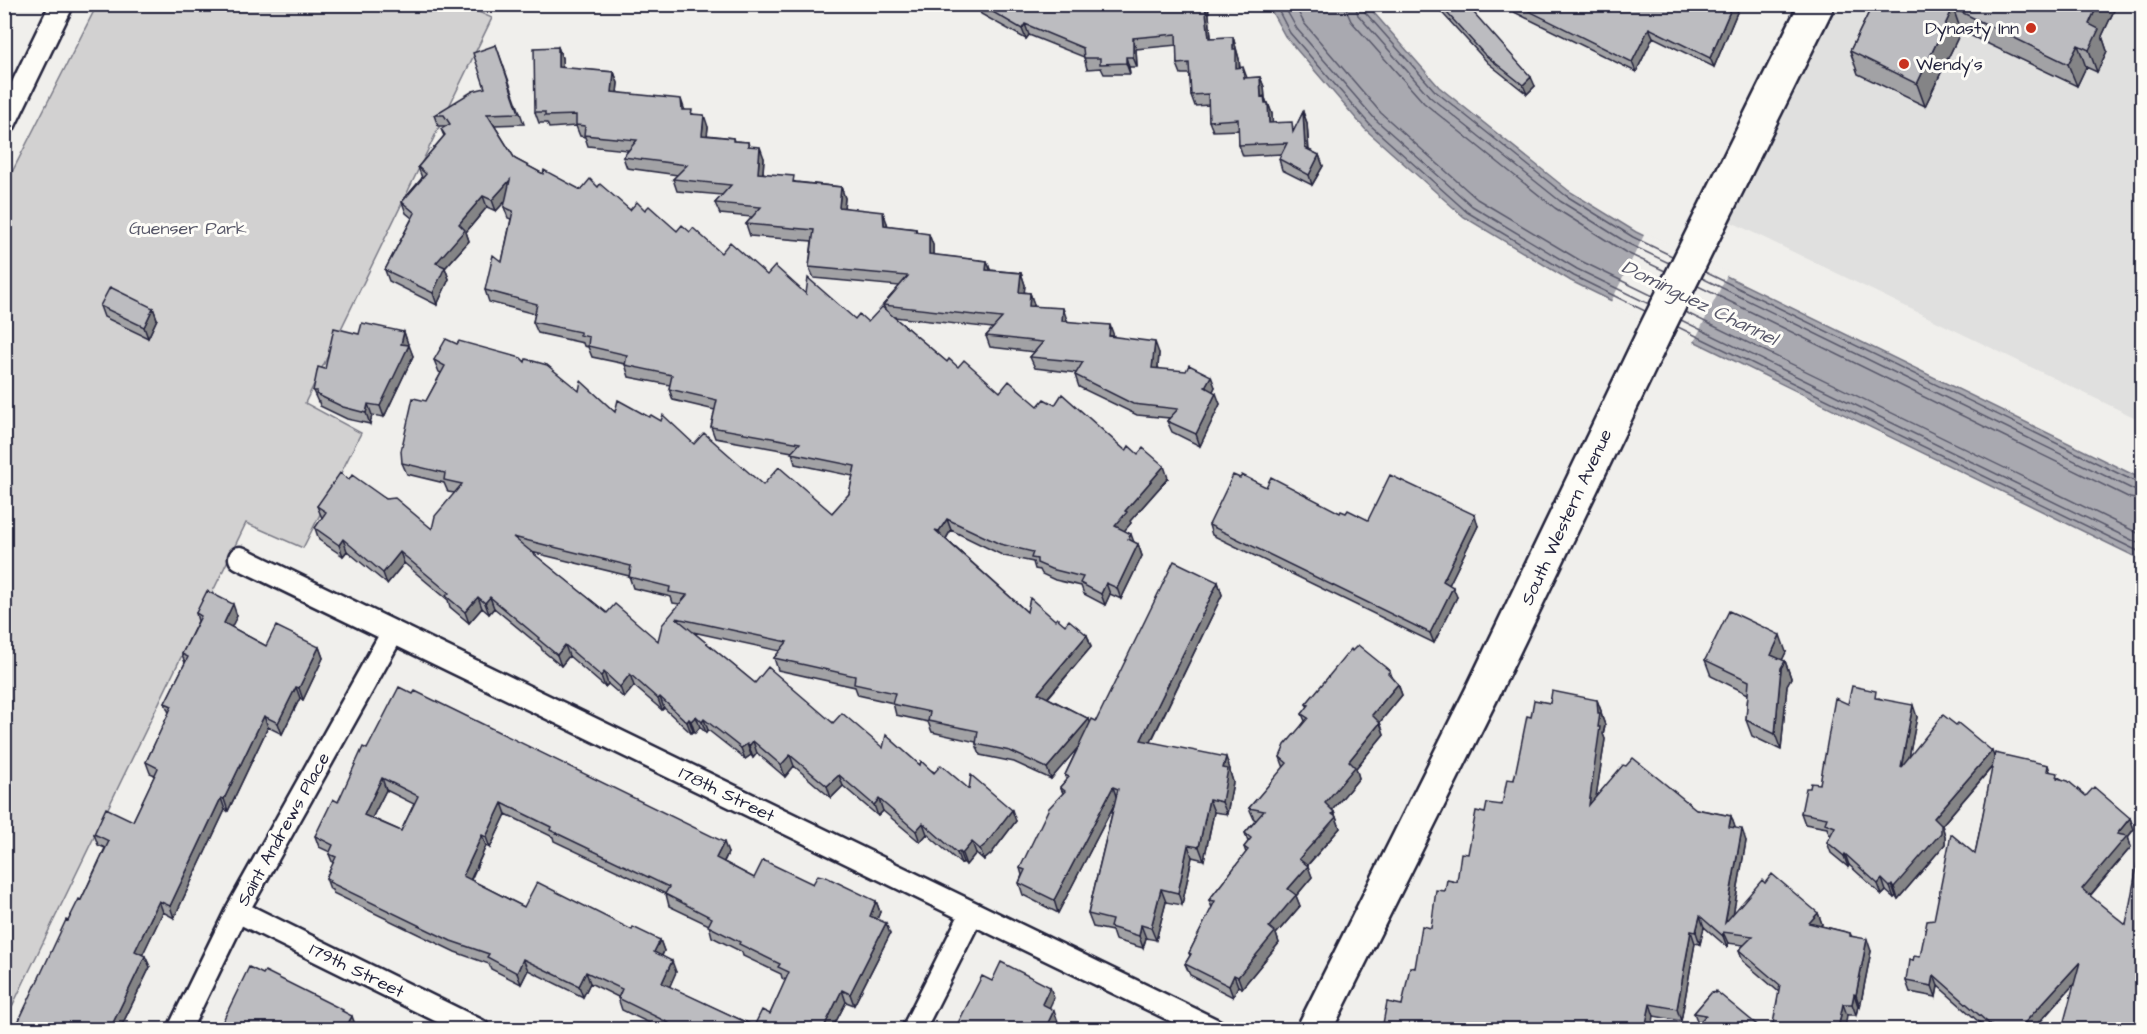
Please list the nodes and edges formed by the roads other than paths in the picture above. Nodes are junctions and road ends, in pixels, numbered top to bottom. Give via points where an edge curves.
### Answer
1 (62, 4) edge
2 (1817, 4) edge
3 (6, 116) edge
4 (240, 558) dead end
5 (393, 632) junction
6 (237, 911) junction
7 (972, 913) junction
8 (179, 1029) edge
9 (478, 1029) edge
10 (913, 1029) edge
11 (1214, 1029) edge
12 (1314, 1029) edge

1 - 3 street
2 - 12 main road, South Western Avenue
4 - 5 street, 178th Street
5 - 6 street, Saint Andrews Place
5 - 7 street, 178th Street
6 - 8 street, Saint Andrews Place
6 - 9 street, 179th Street
7 - 10 street
7 - 11 street, 178th Street

